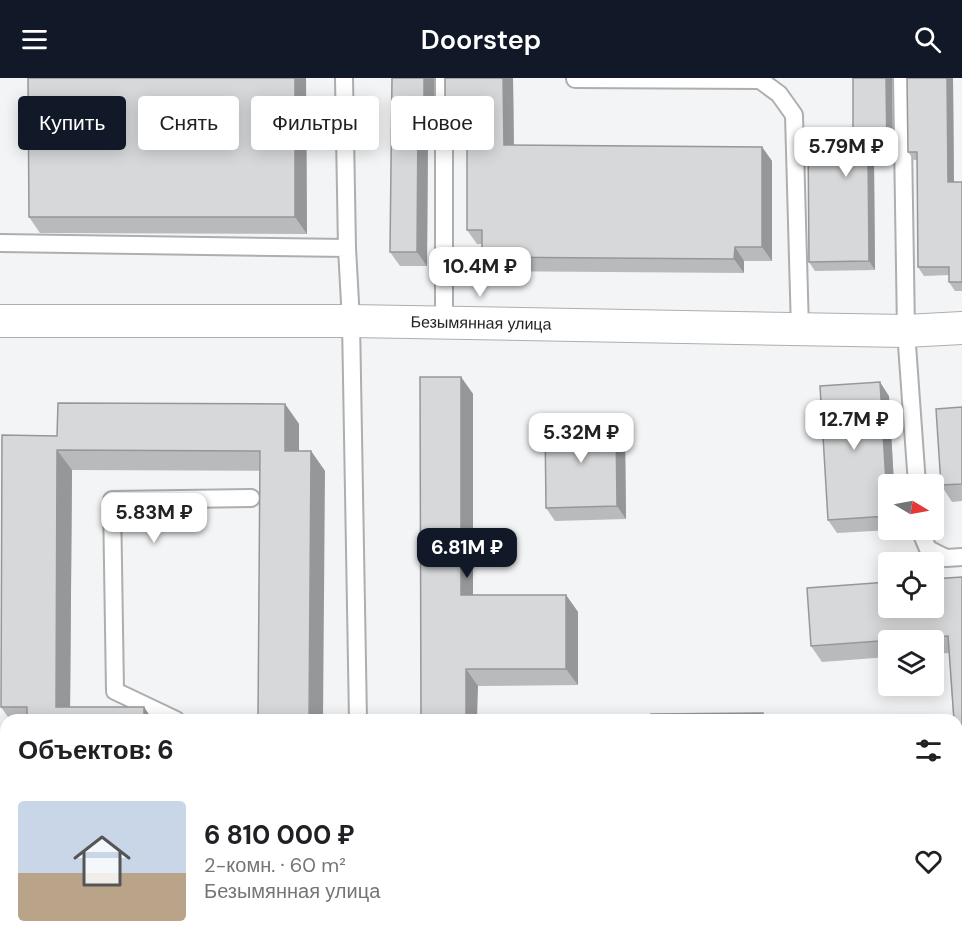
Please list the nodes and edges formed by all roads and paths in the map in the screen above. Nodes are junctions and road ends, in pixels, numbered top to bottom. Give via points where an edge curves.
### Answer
1 (344, 78) edge
2 (444, 78) edge
3 (902, 78) edge
4 (575, 79) edge
5 (0, 243) edge
6 (347, 248) junction
7 (0, 321) edge
8 (351, 321) junction
9 (444, 322) junction
10 (962, 328) edge
11 (800, 330) junction
12 (906, 331) junction
13 (916, 474) edge
14 (251, 498) dead end
15 (924, 540) edge
16 (962, 557) edge
17 (163, 714) edge
18 (358, 714) edge

1 - 6 lane
2 - 9 lane
3 - 12 lane
4 - 11 lane via 760,80 779,94 794,115
5 - 6 lane
6 - 8 lane
7 - 8 street, Безымянная улица
8 - 9 street, Безымянная улица
8 - 18 lane
9 - 11 street, Безымянная улица
10 - 12 street, Безымянная улица
11 - 12 street, Безымянная улица
12 - 13 lane
14 - 17 lane via 112,500 115,691
15 - 16 lane via 928,549 946,558

